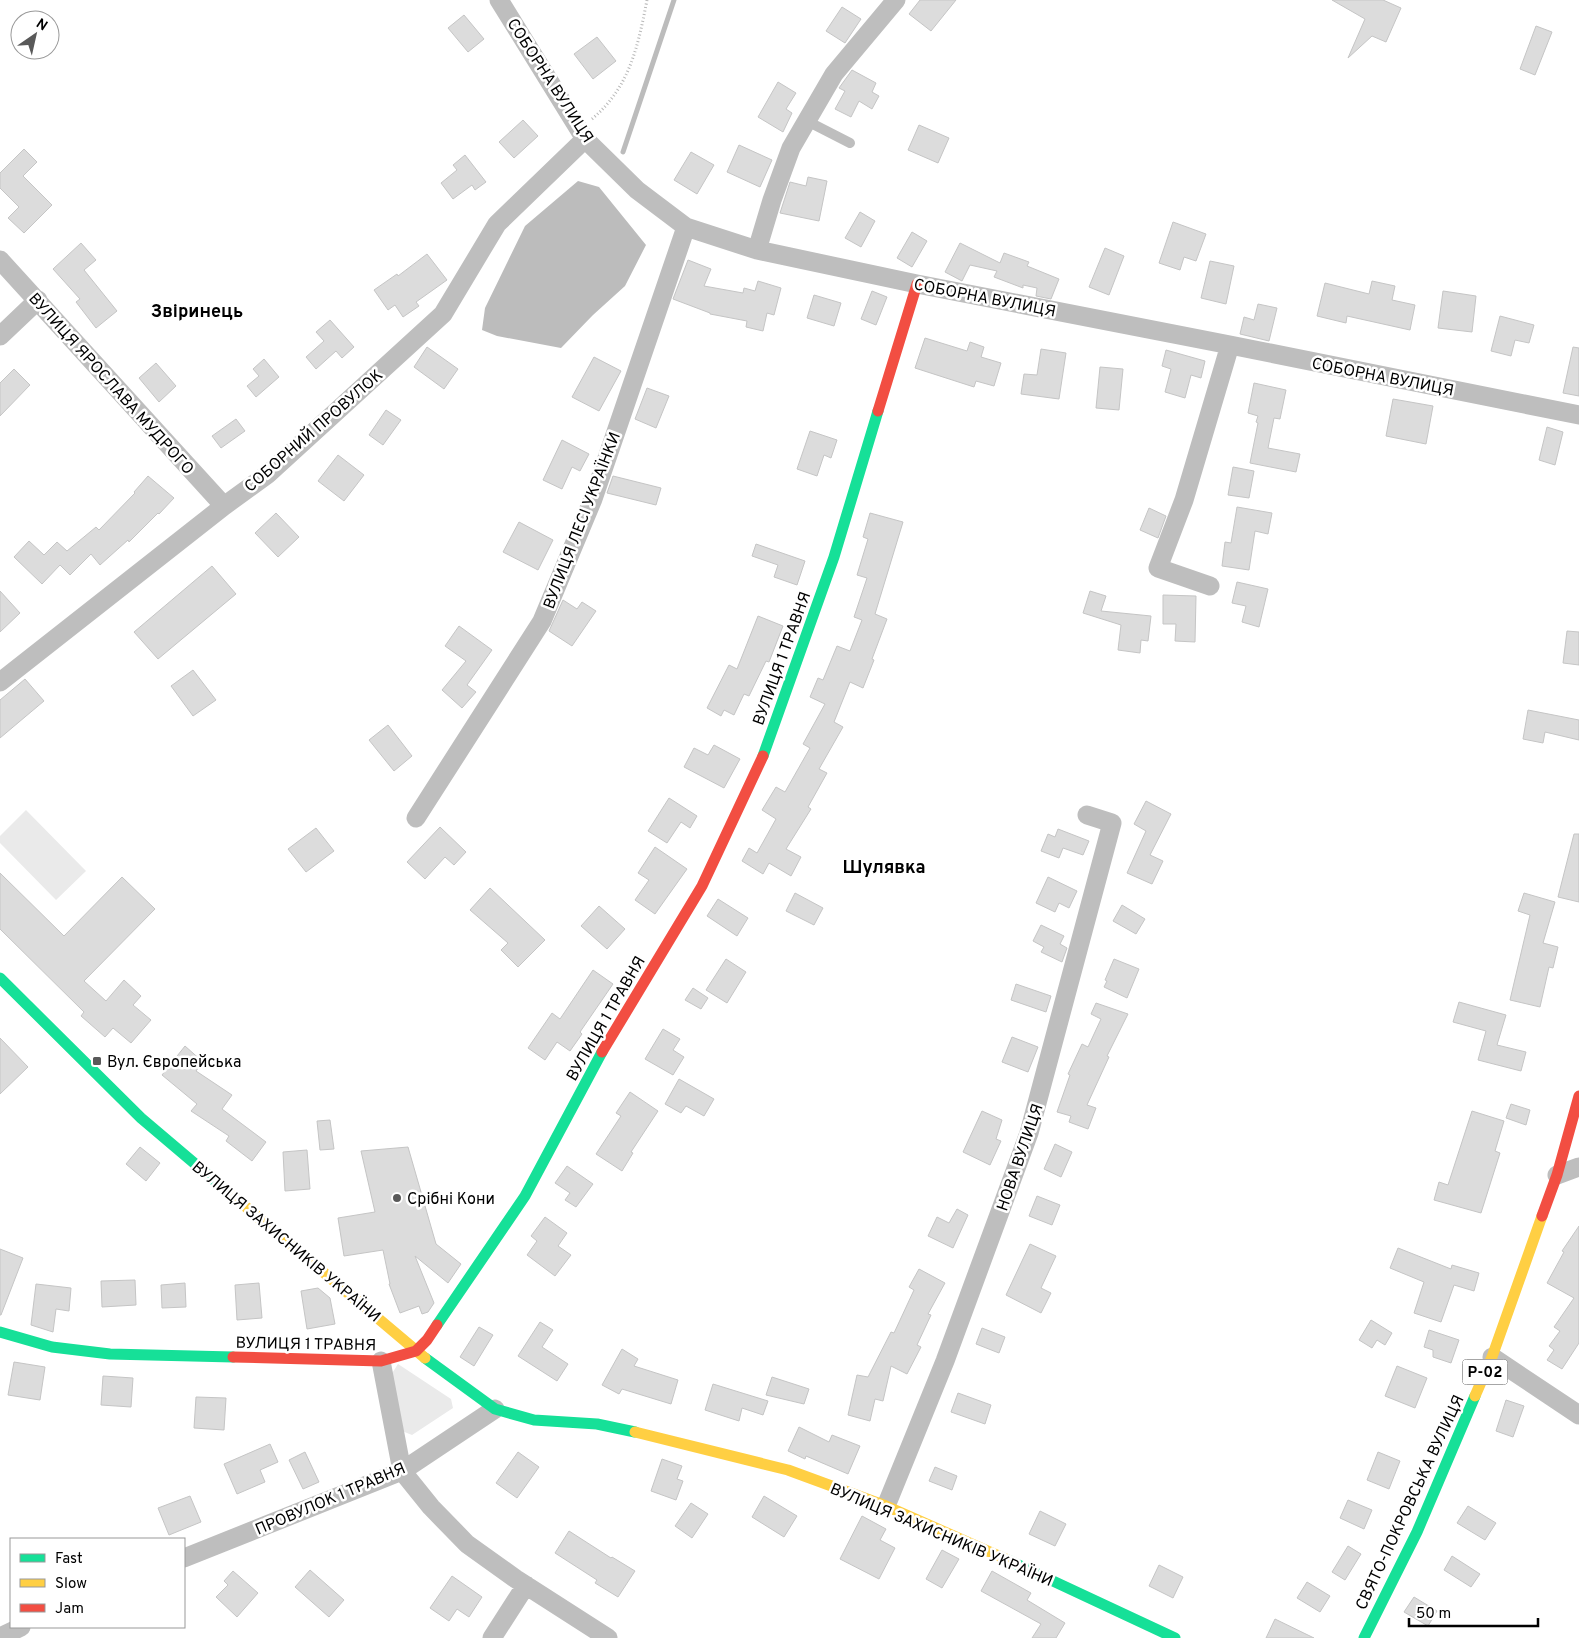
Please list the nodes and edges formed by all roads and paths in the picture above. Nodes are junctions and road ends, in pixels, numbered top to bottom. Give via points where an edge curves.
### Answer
1 (499, 0) edge
2 (647, 0) edge
3 (896, 0) edge
4 (807, 121) junction
5 (582, 134) junction
6 (850, 143) dead end
7 (686, 226) junction
8 (757, 250) junction
9 (0, 260) edge
10 (917, 284) junction
11 (38, 300) junction
12 (0, 336) edge
13 (1230, 345) junction
14 (1579, 415) edge
15 (224, 506) junction
16 (1210, 586) dead end
17 (0, 682) edge
18 (1087, 815) dead end
19 (416, 818) dead end
20 (0, 978) edge
21 (1579, 1096) edge
22 (1579, 1167) edge
23 (1558, 1175) junction
24 (0, 1332) edge
25 (416, 1351) junction
26 (1492, 1357) junction
27 (381, 1361) junction
28 (495, 1409) junction
29 (1579, 1415) edge
30 (402, 1471) junction
31 (886, 1506) junction
32 (185, 1558) edge
33 (526, 1585) junction
34 (20, 1628) edge
35 (0, 1636) edge
36 (492, 1638) edge
37 (608, 1638) edge
38 (1175, 1638) edge
39 (1364, 1638) edge

1 - 5 street, СОБОРНА ВУЛИЦЯ
2 - 5 path via 638,45 623,84
3 - 4 street via 834,74
4 - 6 lane
4 - 8 street via 791,148
5 - 7 street, СОБОРНА ВУЛИЦЯ via 637,190
5 - 15 street, СОБОРНИЙ ПРОВУЛОК via 497,224 443,314 268,474
7 - 8 street, СОБОРНА ВУЛИЦЯ
7 - 19 street, ВУЛИЦЯ ЛЕСІ УКРАЇНКИ via 593,499 542,621
8 - 10 street, СОБОРНА ВУЛИЦЯ
9 - 11 street, ВУЛИЦЯ ЯРОСЛАВА МУДРОГО
10 - 13 street, СОБОРНА ВУЛИЦЯ
10 - 25 street, ВУЛИЦЯ 1 ТРАВНЯ via 834,557 761,761 702,886 610,1038 525,1196 446,1315
11 - 12 street
11 - 15 street, ВУЛИЦЯ ЯРОСЛАВА МУДРОГО
13 - 14 street, СОБОРНА ВУЛИЦЯ
13 - 16 street via 1184,500 1158,568
15 - 17 street, СОБОРНИЙ ПРОВУЛОК
18 - 31 street, НОВА ВУЛИЦЯ via 1112,823 1029,1133 945,1361
20 - 25 street, ВУЛИЦЯ ЗАХИСНИКІВ УКРАЇНИ via 141,1118
21 - 23 street, СВЯТО-ПОКРОВСЬКА ВУЛИЦЯ / Р-02
22 - 23 street
23 - 26 street, СВЯТО-ПОКРОВСЬКА ВУЛИЦЯ / Р-02
24 - 27 street, ВУЛИЦЯ 1 ТРАВНЯ via 52,1347 110,1354
25 - 27 street, ВУЛИЦЯ 1 ТРАВНЯ
25 - 28 street, ВУЛИЦЯ ЗАХИСНИКІВ УКРАЇНИ
26 - 29 street
26 - 39 street, СВЯТО-ПОКРОВСЬКА ВУЛИЦЯ / Р-02 via 1417,1532
27 - 30 street
28 - 30 street, ПРОВУЛОК 1 ТРАВНЯ
28 - 31 street, ВУЛИЦЯ ЗАХИСНИКІВ УКРАЇНИ via 534,1420 598,1424 788,1470
30 - 32 street, ПРОВУЛОК 1 ТРАВНЯ
30 - 33 street via 467,1544
31 - 38 street, ВУЛИЦЯ ЗАХИСНИКІВ УКРАЇНИ
33 - 36 street
33 - 37 street
34 - 35 street

